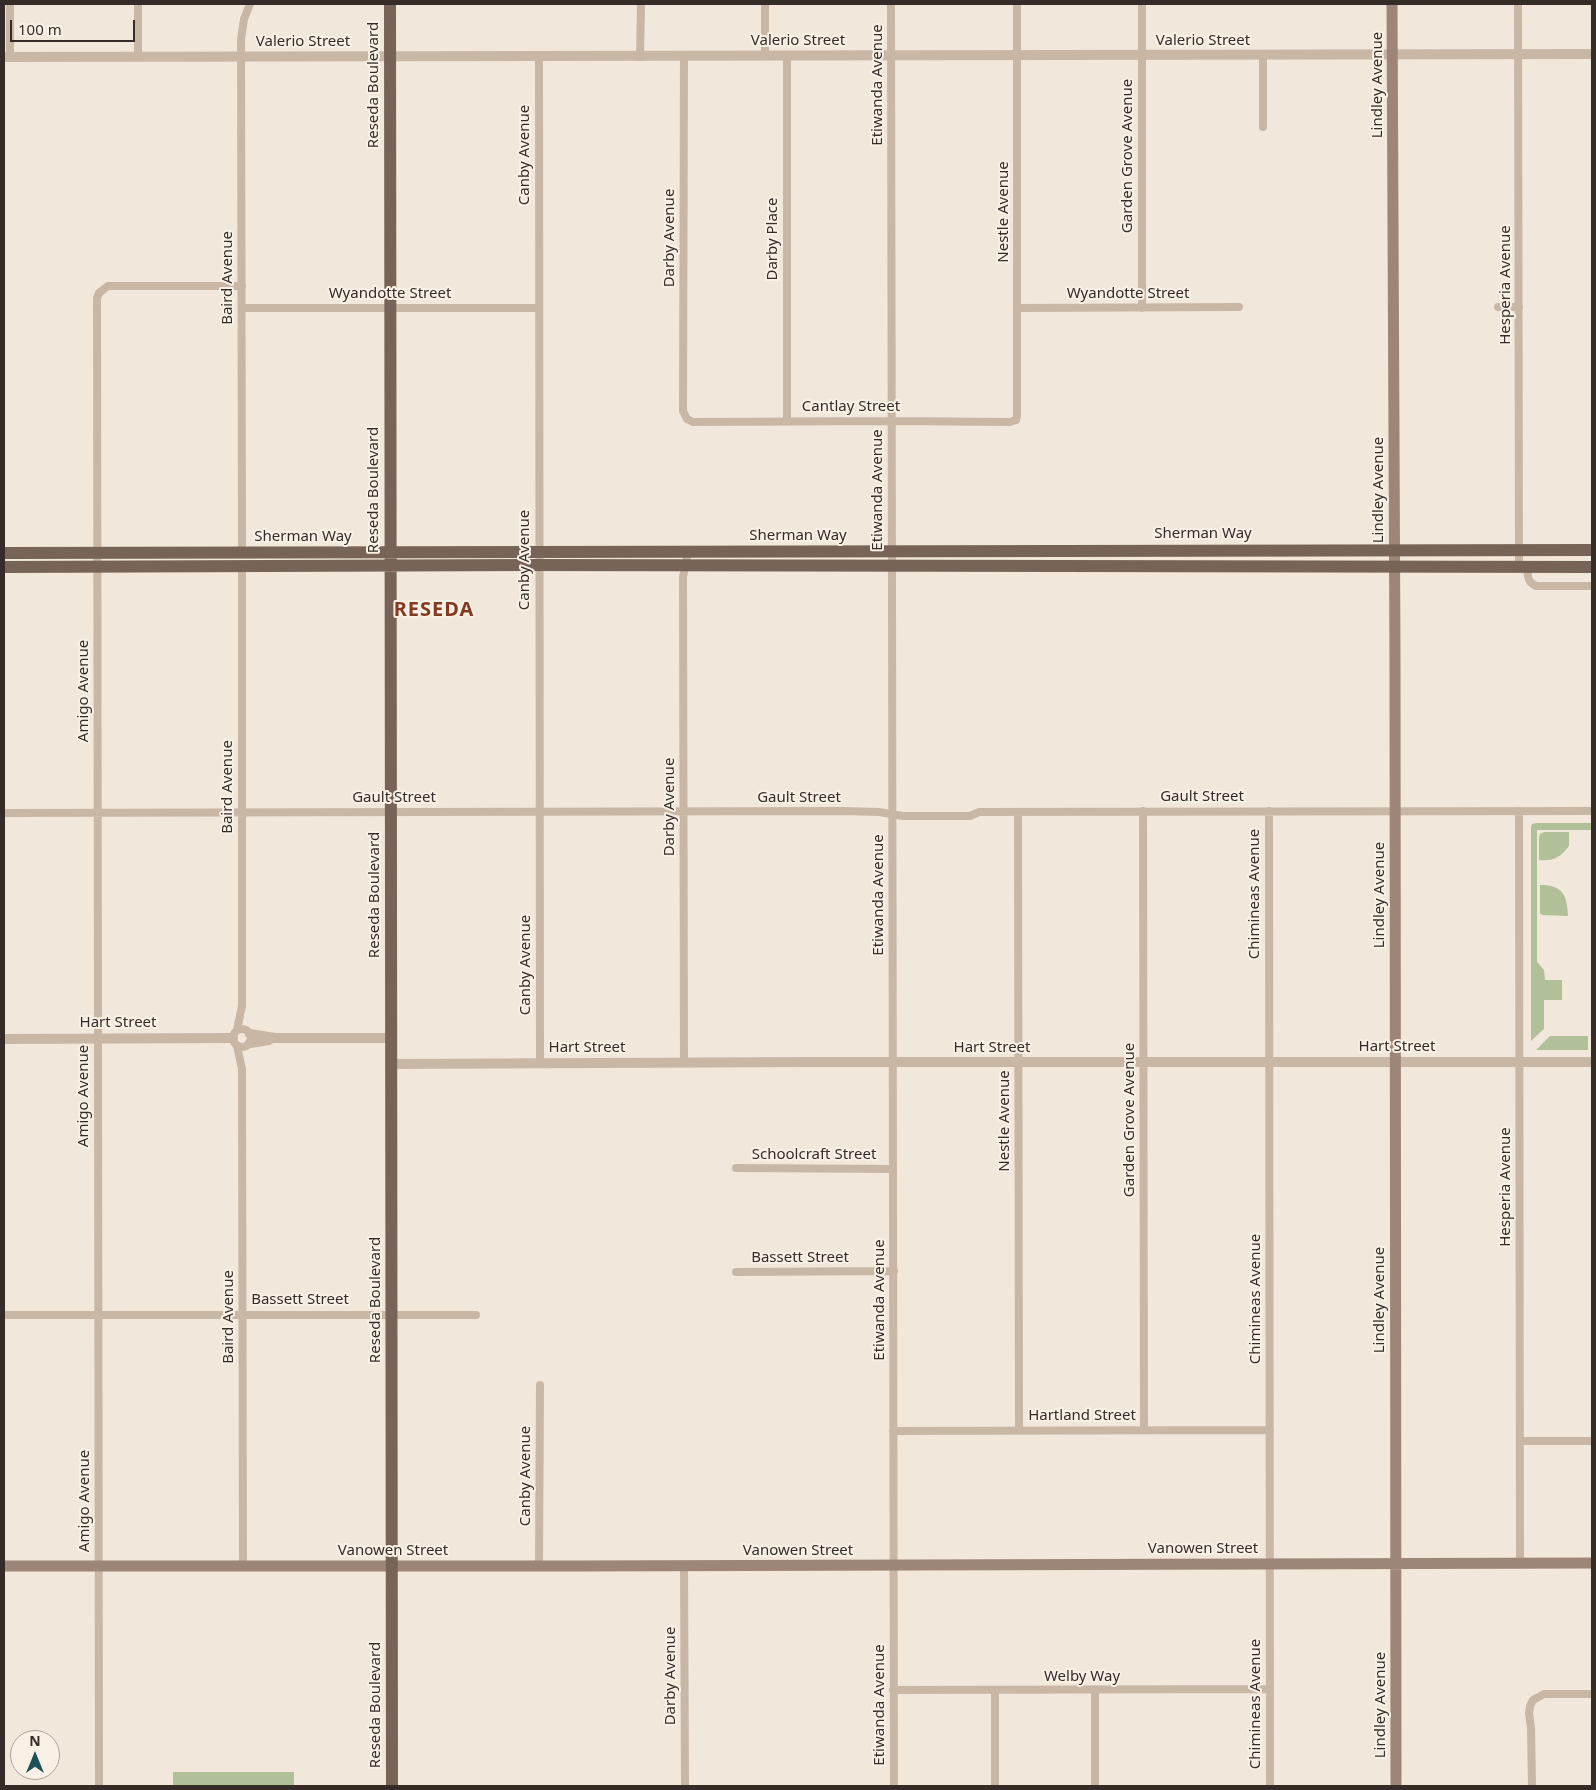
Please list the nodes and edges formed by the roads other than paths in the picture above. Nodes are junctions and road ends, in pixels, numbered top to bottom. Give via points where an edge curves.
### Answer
1 (10, 4) edge
2 (138, 4) edge
3 (250, 4) edge
4 (390, 4) edge
5 (640, 4) edge
6 (765, 4) edge
7 (891, 4) edge
8 (1017, 4) edge
9 (1142, 4) edge
10 (1392, 4) edge
11 (1518, 4) edge
12 (1592, 54) edge
13 (891, 55) junction
14 (1393, 55) junction
15 (1518, 55) junction
16 (765, 56) junction
17 (787, 56) junction
18 (1017, 56) junction
19 (1142, 56) junction
20 (1262, 56) junction
21 (7, 57) edge
22 (138, 57) junction
23 (241, 57) junction
24 (390, 57) junction
25 (539, 57) junction
26 (640, 57) junction
27 (684, 57) junction
28 (1263, 127) dead end
29 (242, 286) junction
30 (390, 307) junction
31 (1239, 307) dead end
32 (1498, 307) dead end
33 (1520, 307) junction
34 (242, 308) junction
35 (539, 308) junction
36 (1018, 308) junction
37 (1142, 308) junction
38 (686, 419) joint
39 (1016, 420) joint
40 (787, 421) junction
41 (892, 421) junction
42 (1394, 550) junction
43 (1520, 550) junction
44 (1592, 550) edge
45 (688, 552) junction
46 (892, 552) junction
47 (4, 553) edge
48 (242, 553) junction
49 (390, 553) junction
50 (97, 554) junction
51 (538, 559) junction
52 (390, 566) junction
53 (684, 566) junction
54 (892, 566) junction
55 (1394, 566) junction
56 (4, 567) edge
57 (97, 567) junction
58 (242, 567) junction
59 (1523, 567) junction
60 (1592, 567) edge
61 (1592, 586) edge
62 (1143, 811) junction
63 (1269, 811) junction
64 (1394, 811) junction
65 (1519, 811) junction
66 (1592, 811) edge
67 (242, 812) junction
68 (390, 812) junction
69 (539, 812) junction
70 (684, 812) junction
71 (1018, 812) junction
72 (4, 813) edge
73 (98, 813) junction
74 (892, 813) junction
75 (242, 1006) junction
76 (236, 1038) junction
77 (249, 1038) junction
78 (391, 1038) junction
79 (4, 1039) edge
80 (98, 1039) junction
81 (540, 1062) junction
82 (1143, 1062) junction
83 (1270, 1062) junction
84 (1395, 1062) junction
85 (1519, 1062) junction
86 (1592, 1062) edge
87 (684, 1063) junction
88 (893, 1063) junction
89 (1018, 1063) junction
90 (391, 1064) junction
91 (242, 1069) junction
92 (736, 1168) dead end
93 (892, 1168) junction
94 (736, 1272) dead end
95 (894, 1272) junction
96 (99, 1314) junction
97 (242, 1314) junction
98 (392, 1314) junction
99 (4, 1315) edge
100 (476, 1315) dead end
101 (540, 1385) dead end
102 (1019, 1430) junction
103 (1144, 1430) junction
104 (1270, 1430) junction
105 (894, 1431) junction
106 (1520, 1441) junction
107 (1592, 1441) edge
108 (1592, 1563) edge
109 (1270, 1564) junction
110 (1396, 1564) junction
111 (1520, 1564) junction
112 (243, 1565) junction
113 (893, 1565) junction
114 (4, 1566) edge
115 (99, 1566) junction
116 (392, 1566) junction
117 (539, 1566) junction
118 (684, 1566) junction
119 (1270, 1689) junction
120 (893, 1690) junction
121 (995, 1690) junction
122 (1095, 1690) junction
123 (1592, 1694) edge
124 (99, 1786) edge
125 (392, 1786) edge
126 (685, 1786) edge
127 (894, 1786) edge
128 (995, 1786) edge
129 (1095, 1786) edge
130 (1270, 1786) edge
131 (1396, 1786) edge
132 (1532, 1786) edge

1 - 21 street
2 - 22 street
3 - 23 street, Baird Avenue via 242,32
4 - 24 main road, Reseda Boulevard
5 - 26 street
6 - 16 street
7 - 13 street, Etiwanda Avenue
8 - 18 street, Nestle Avenue
9 - 19 street, Garden Grove Avenue
10 - 14 main road, Lindley Avenue
11 - 15 street, Hesperia Avenue
12 - 15 street, Valerio Street
13 - 17 street, Valerio Street
13 - 18 street, Valerio Street
13 - 41 street, Etiwanda Avenue
14 - 15 street, Valerio Street
14 - 20 street, Valerio Street
14 - 42 main road, Lindley Avenue
15 - 33 street, Hesperia Avenue
16 - 17 street, Valerio Street
16 - 27 street, Valerio Street
17 - 40 street, Darby Place
18 - 19 street, Valerio Street
18 - 36 street, Nestle Avenue
19 - 20 street, Valerio Street
19 - 37 street, Garden Grove Avenue
20 - 28 street
21 - 22 street, Valerio Street
22 - 23 street, Valerio Street
23 - 24 street, Valerio Street
23 - 29 street, Baird Avenue
24 - 25 street, Valerio Street
24 - 30 main road, Reseda Boulevard
25 - 26 street, Valerio Street
25 - 35 street, Canby Avenue
26 - 27 street, Valerio Street
27 - 38 street, Darby Avenue via 683,410
29 - 34 street, Baird Avenue
29 - 50 street, Amigo Avenue via 108,286 97,298
30 - 34 street, Wyandotte Street
30 - 35 street, Wyandotte Street
30 - 49 main road, Reseda Boulevard
31 - 37 street, Wyandotte Street
32 - 33 street
33 - 43 street, Hesperia Avenue
34 - 48 street, Baird Avenue
35 - 51 street, Canby Avenue
36 - 37 street, Wyandotte Street
36 - 39 street, Nestle Avenue
38 - 40 street, Cantlay Street via 693,422
39 - 41 street, Cantlay Street
40 - 41 street, Cantlay Street
41 - 46 street, Etiwanda Avenue
42 - 43 main road, Sherman Way
42 - 46 main road, Sherman Way
42 - 55 main road, Lindley Avenue
43 - 44 main road, Sherman Way
43 - 59 street, Hesperia Avenue
45 - 46 main road, Sherman Way
45 - 51 main road, Sherman Way
45 - 53 street, Darby Avenue
46 - 54 street, Etiwanda Avenue
47 - 50 main road, Sherman Way
48 - 49 main road, Sherman Way
48 - 50 main road, Sherman Way
48 - 58 main road
49 - 51 main road, Sherman Way
49 - 52 main road, Reseda Boulevard
50 - 57 street, Amigo Avenue
51 - 52 main road, Sherman Way
51 - 53 main road, Sherman Way
51 - 69 street, Canby Avenue
52 - 58 main road, Sherman Way
52 - 68 main road, Reseda Boulevard
53 - 54 main road, Sherman Way
53 - 70 street, Darby Avenue
54 - 55 main road, Sherman Way
54 - 74 street, Etiwanda Avenue
55 - 59 main road, Sherman Way
55 - 64 main road, Lindley Avenue
56 - 57 main road, Sherman Way
57 - 58 main road, Sherman Way
57 - 73 street, Amigo Avenue
58 - 67 street, Baird Avenue
59 - 60 main road, Sherman Way
59 - 61 street via 1530,583 1536,586
62 - 63 street, Gault Street
62 - 71 street, Gault Street
62 - 82 street, Garden Grove Avenue
63 - 64 street, Gault Street
63 - 83 street, Chimineas Avenue
64 - 65 street, Gault Street
64 - 84 main road, Lindley Avenue
65 - 66 street, Gault Street
65 - 85 street, Hesperia Avenue
67 - 68 street, Gault Street
67 - 73 street, Gault Street
67 - 75 street, Baird Avenue
68 - 69 street, Gault Street
68 - 78 main road, Reseda Boulevard
69 - 70 street, Gault Street
69 - 81 street, Canby Avenue
70 - 74 street, Gault Street
70 - 87 street, Darby Avenue
71 - 74 street, Gault Street via 979,812 970,816 903,816
71 - 89 street, Nestle Avenue
72 - 73 street, Gault Street
73 - 80 street, Amigo Avenue
74 - 88 street, Etiwanda Avenue
75 - 76 street, Baird Avenue
75 - 77 street, Baird Avenue
76 - 77 street via 242,1029
76 - 77 street via 242,1048
76 - 80 street, Hart Street
76 - 91 street, Baird Avenue
77 - 78 street
77 - 91 street, Baird Avenue
78 - 90 main road, Reseda Boulevard
79 - 80 street, Hart Street
80 - 96 street, Amigo Avenue
81 - 87 street, Hart Street
81 - 90 street, Hart Street
82 - 83 street, Hart Street
82 - 89 street, Hart Street
82 - 103 street, Garden Grove Avenue
83 - 84 street, Hart Street
83 - 104 street, Chimineas Avenue
84 - 85 street, Hart Street
84 - 110 main road, Lindley Avenue
85 - 86 street, Hart Street
85 - 106 street, Hesperia Avenue
87 - 88 street, Hart Street
88 - 89 street, Hart Street
88 - 93 street, Etiwanda Avenue
89 - 102 street, Nestle Avenue
90 - 98 main road, Reseda Boulevard
91 - 97 street, Baird Avenue
92 - 93 street, Schoolcraft Street
93 - 95 street, Etiwanda Avenue
94 - 95 street, Bassett Street
95 - 105 street, Etiwanda Avenue
96 - 97 street, Bassett Street
96 - 99 street, Bassett Street
96 - 115 street, Amigo Avenue
97 - 98 street, Bassett Street
97 - 112 street, Baird Avenue
98 - 100 street, Bassett Street
98 - 116 main road, Reseda Boulevard
101 - 117 street, Canby Avenue
102 - 103 street, Hartland Street
102 - 105 street, Hartland Street
103 - 104 street, Hartland Street
104 - 109 street, Chimineas Avenue
105 - 113 street, Etiwanda Avenue
106 - 107 street
106 - 111 street, Hesperia Avenue
108 - 111 main road, Vanowen Street
109 - 110 main road, Vanowen Street
109 - 113 main road, Vanowen Street
109 - 119 street, Chimineas Avenue
110 - 111 main road, Vanowen Street
110 - 131 main road, Lindley Avenue
112 - 115 main road, Vanowen Street
112 - 116 main road, Vanowen Street
113 - 118 main road, Vanowen Street
113 - 120 street, Etiwanda Avenue
114 - 115 main road, Vanowen Street
115 - 124 street, Amigo Avenue
116 - 117 main road, Vanowen Street
116 - 125 main road, Reseda Boulevard
117 - 118 main road, Vanowen Street
118 - 126 street, Darby Avenue
119 - 122 street, Welby Way
119 - 130 street, Chimineas Avenue
120 - 121 street, Welby Way
120 - 127 street, Etiwanda Avenue
121 - 122 street, Welby Way
121 - 128 street
122 - 129 street
123 - 132 street via 1544,1694 1533,1700 1528,1713

